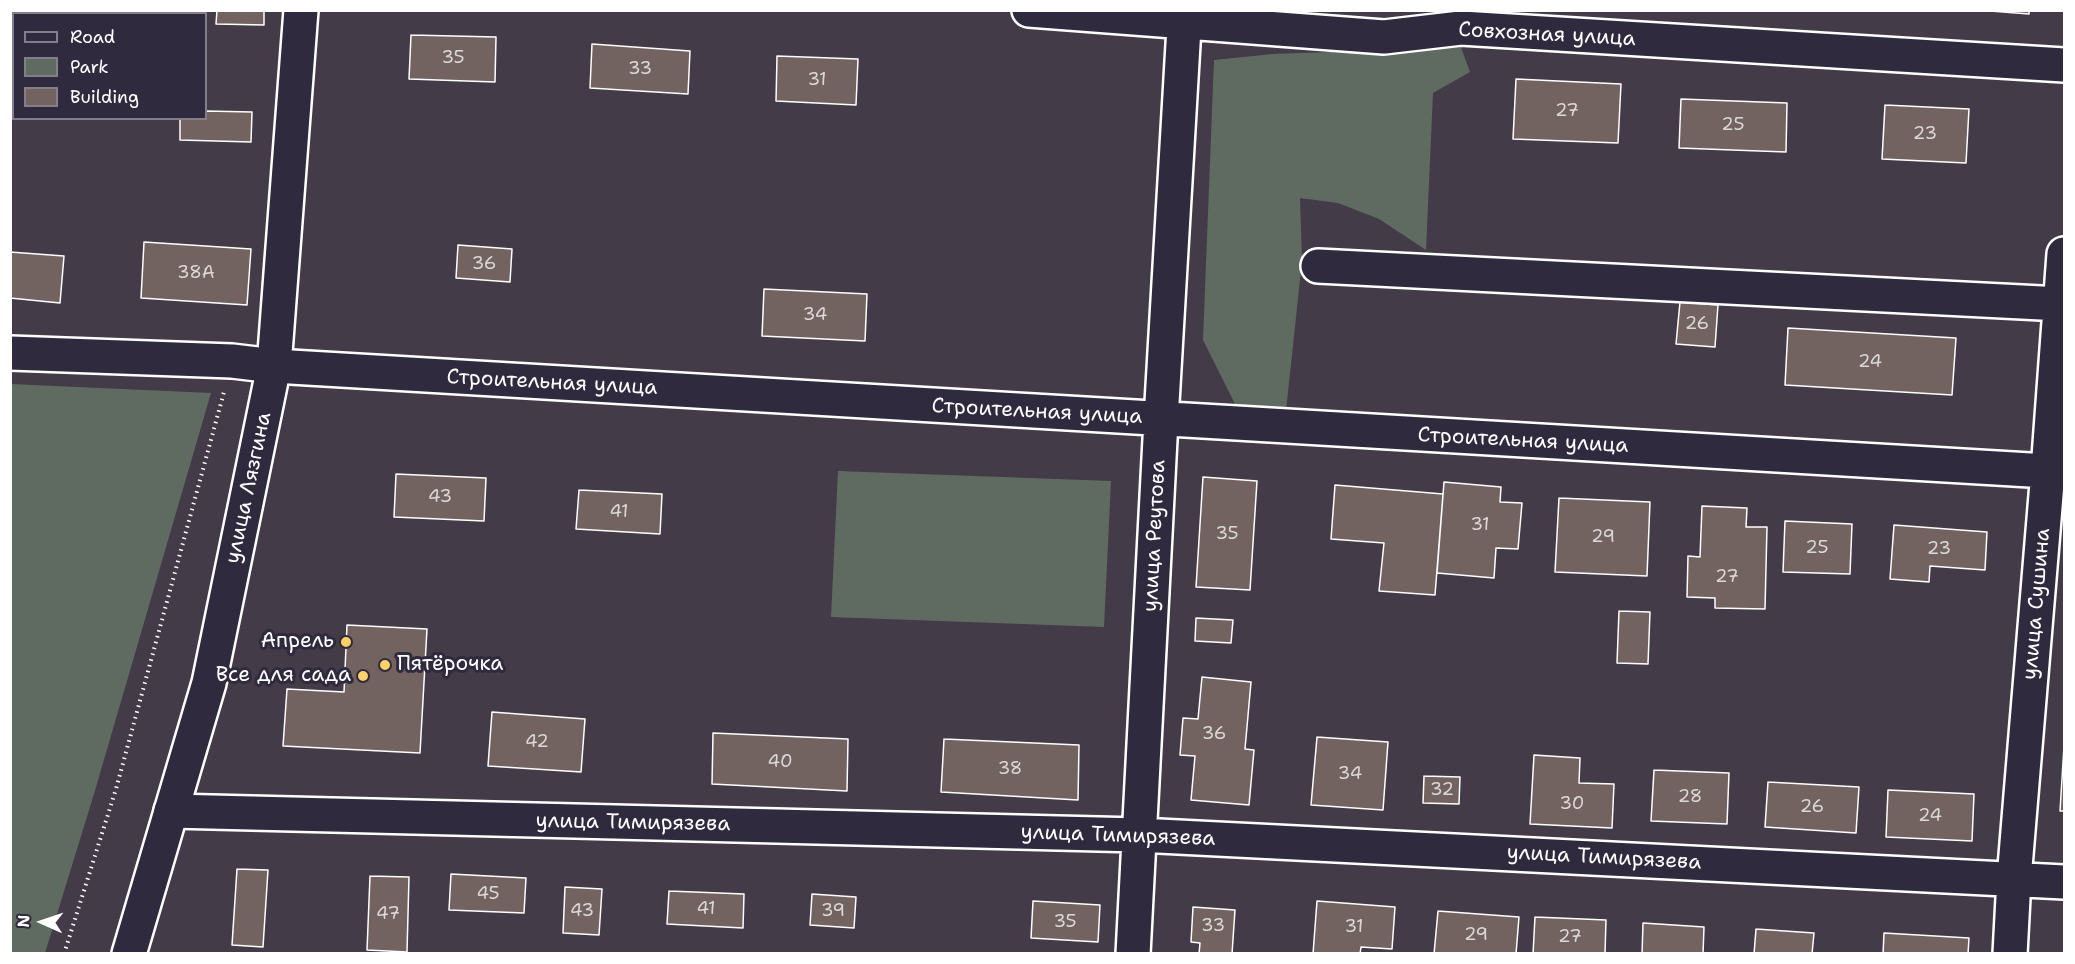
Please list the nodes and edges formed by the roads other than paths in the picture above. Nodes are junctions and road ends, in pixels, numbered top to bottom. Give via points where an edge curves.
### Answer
1 (302, 10) edge
2 (1029, 10) edge
3 (1184, 16) edge
4 (2064, 65) edge
5 (2064, 255) edge
6 (1318, 266) dead end
7 (2061, 304) junction
8 (10, 353) edge
9 (274, 366) junction
10 (1161, 420) junction
11 (2056, 472) edge
12 (171, 811) junction
13 (1139, 835) junction
14 (2014, 879) junction
15 (2064, 882) edge
16 (129, 954) edge
17 (1133, 954) edge
18 (2010, 954) edge

1 - 9 street, улица Лязгина
2 - 3 street, Совхозная улица
3 - 4 street, Совхозная улица via 1384,37 1461,28
3 - 10 street, улица Реутова
5 - 7 street, улица Сушина
6 - 7 street
7 - 11 street, улица Сушина
8 - 9 street, Строительная улица
9 - 10 street, Строительная улица
9 - 12 street, улица Лязгина via 209,683
10 - 11 street, Строительная улица
10 - 13 street, улица Реутова
11 - 14 street, улица Сушина
12 - 13 street, улица Тимирязева
12 - 16 street, улица Лязгина
13 - 14 street, улица Тимирязева
13 - 17 street, улица Реутова
14 - 15 street, улица Тимирязева
14 - 18 street, улица Сушина

